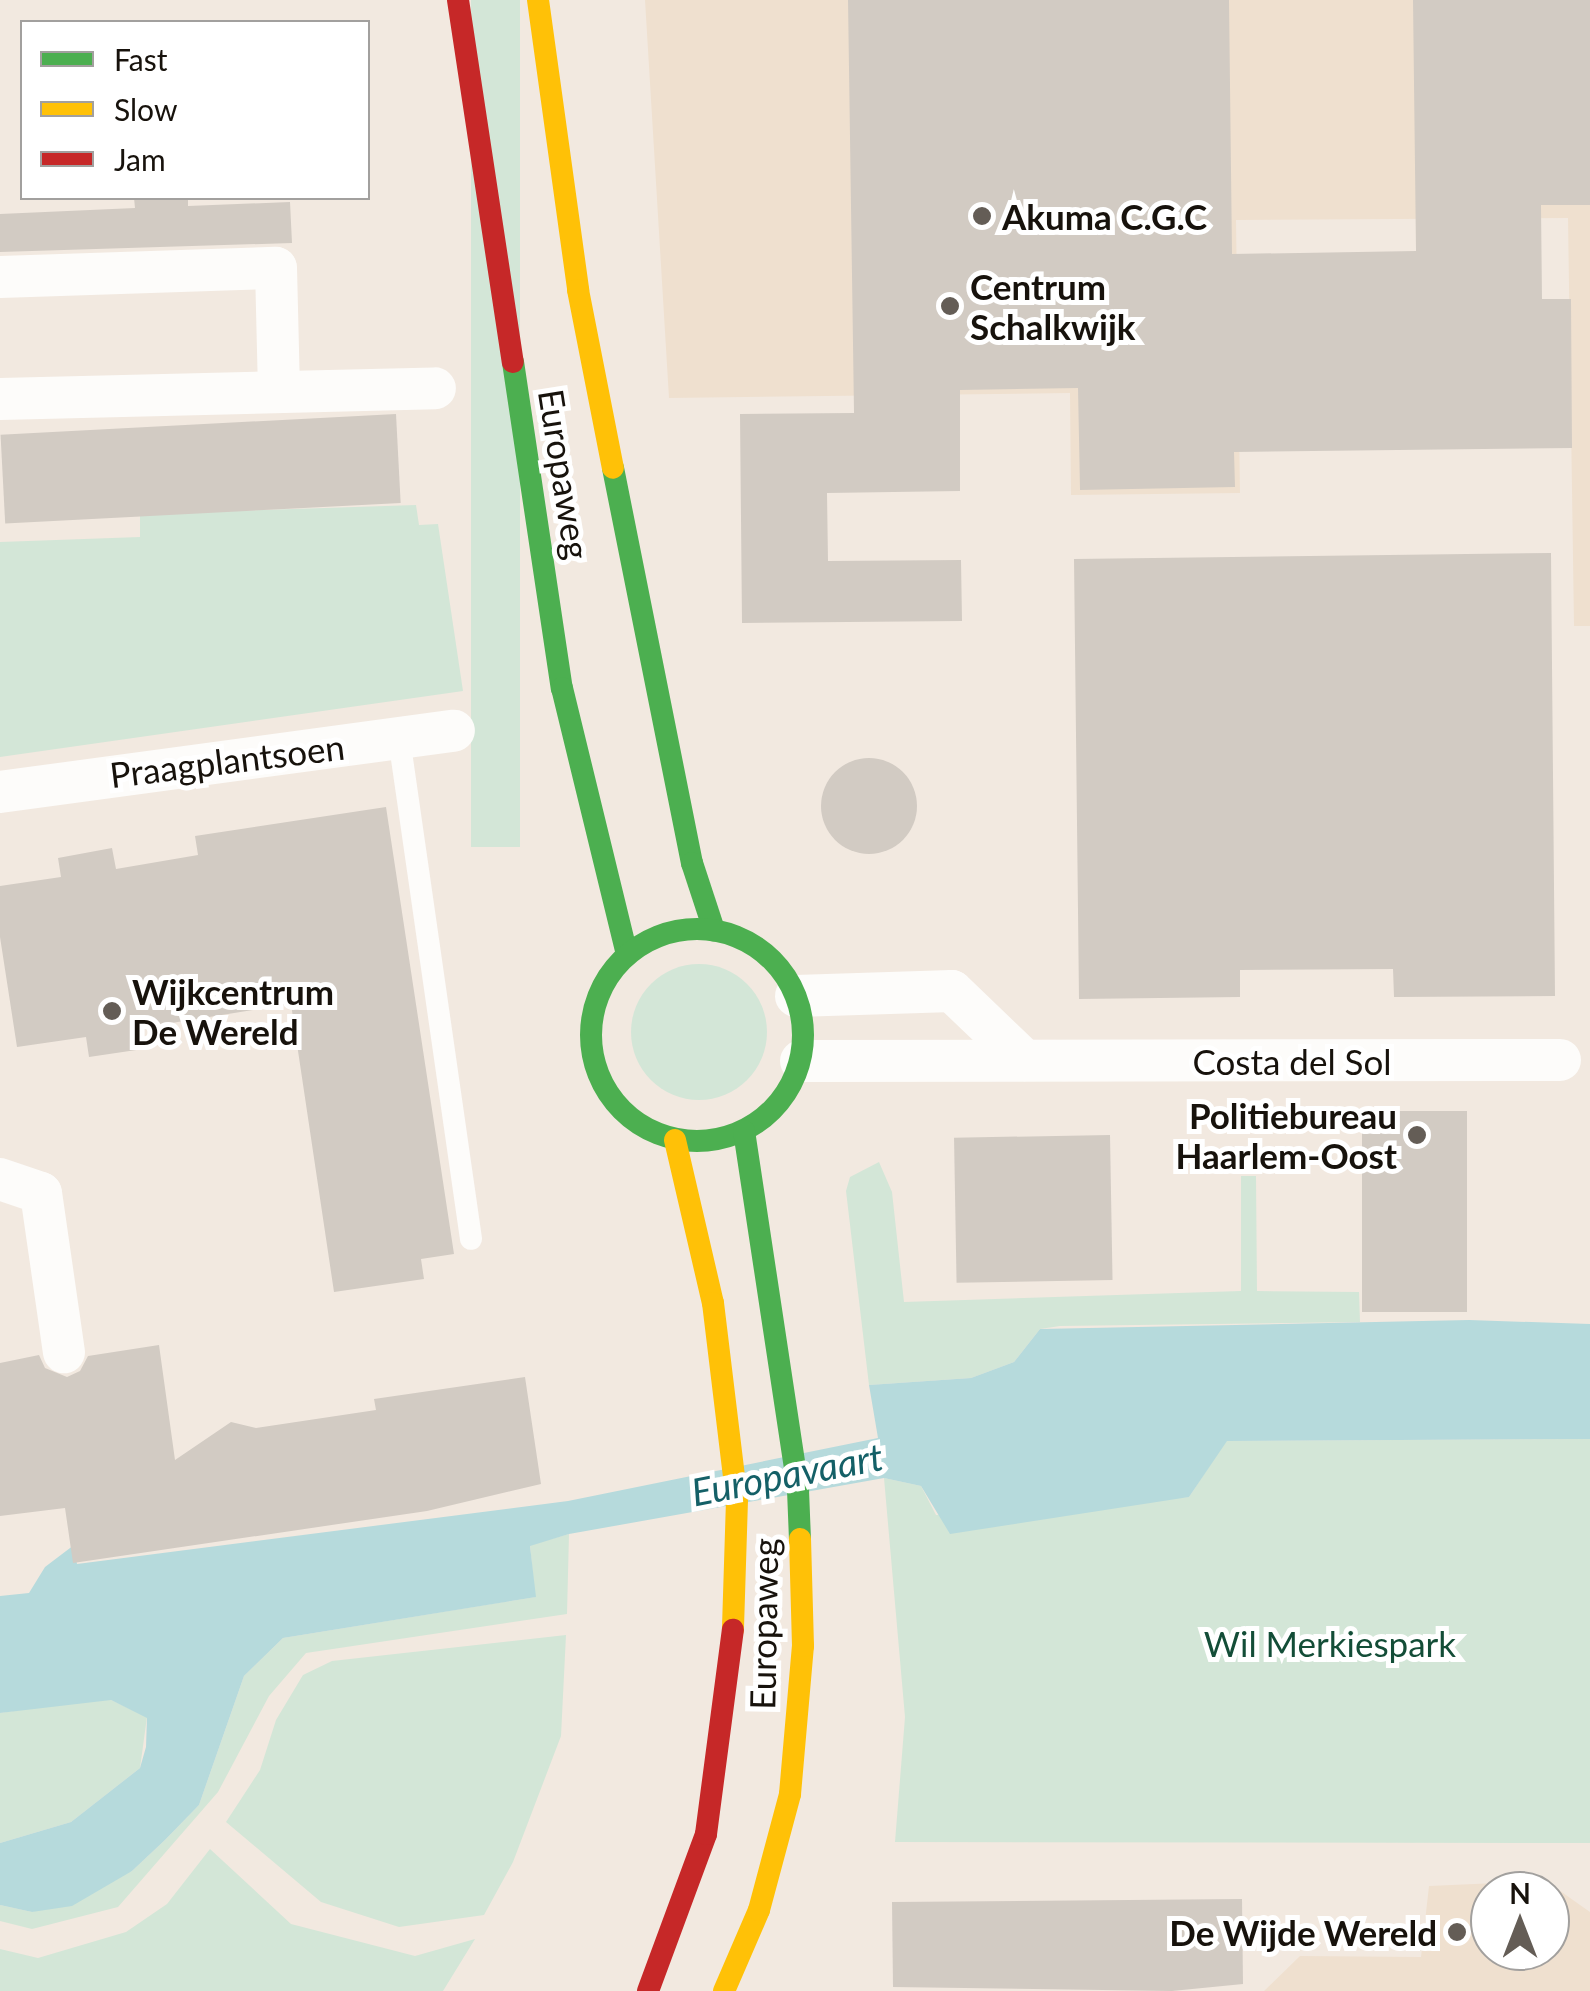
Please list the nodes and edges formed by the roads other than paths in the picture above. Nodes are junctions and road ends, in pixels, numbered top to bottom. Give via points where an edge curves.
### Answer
1 (458, 0) edge
2 (538, 0) edge
3 (0, 277) edge
4 (435, 388) dead end
5 (280, 390) junction
6 (0, 399) edge
7 (454, 731) dead end
8 (400, 738) junction
9 (0, 792) edge
10 (714, 930) junction
11 (627, 954) junction
12 (796, 996) junction
13 (1024, 1060) junction
14 (1560, 1060) dead end
15 (801, 1061) junction
16 (744, 1131) junction
17 (675, 1140) junction
18 (0, 1179) edge
19 (471, 1240) dead end
20 (64, 1352) dead end
21 (648, 1991) edge
22 (724, 1991) edge

1 - 11 main road, Europaweg via 562,688
2 - 10 main road, Europaweg via 578,290 692,863
3 - 5 street via 276,268
4 - 5 street
5 - 6 street
7 - 8 street, Praagplantsoen
8 - 9 street, Praagplantsoen
8 - 19 lane
10 - 11 main road via 682,929
10 - 12 main road via 764,951
11 - 17 main road via 595,1004 594,1062 623,1112
12 - 13 street via 952,991
12 - 15 main road via 804,1028
13 - 14 street, Costa del Sol
13 - 15 street, Costa del Sol
15 - 16 main road via 770,1114
16 - 17 main road
16 - 22 main road, Europaweg via 794,1454 803,1646 790,1794 759,1910
17 - 21 main road, Europaweg via 713,1303 737,1500 738,1591 706,1834
18 - 20 street via 41,1192

